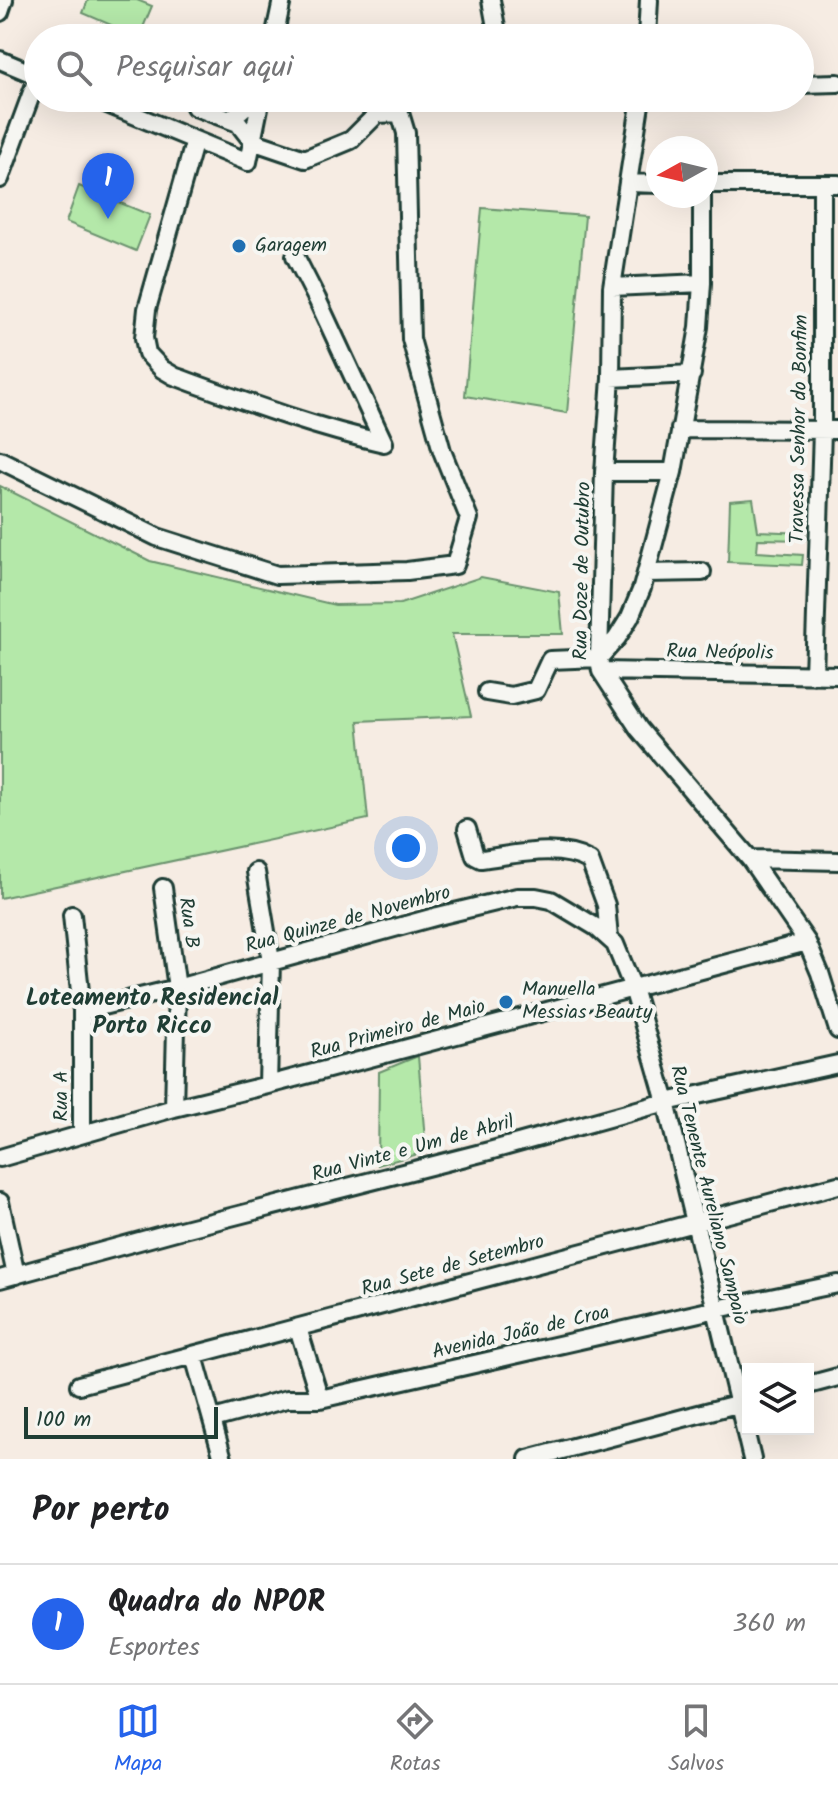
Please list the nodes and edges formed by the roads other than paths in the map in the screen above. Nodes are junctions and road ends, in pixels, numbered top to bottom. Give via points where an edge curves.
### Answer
1 (4, 0) edge
2 (282, 0) edge
3 (491, 0) edge
4 (649, 0) edge
5 (0, 12) edge
6 (277, 24) edge
7 (495, 24) edge
8 (648, 24) edge
9 (0, 60) edge
10 (24, 70) edge
11 (838, 83) edge
12 (814, 84) edge
13 (25, 112) edge
14 (127, 112) edge
15 (208, 112) edge
16 (240, 112) edge
17 (256, 112) edge
18 (639, 112) edge
19 (230, 120) junction
20 (195, 140) junction
21 (252, 141) junction
22 (0, 179) edge
23 (629, 183) junction
24 (646, 184) edge
25 (718, 184) edge
26 (830, 184) edge
27 (702, 208) edge
28 (295, 256) dead end
29 (702, 283) junction
30 (612, 287) junction
31 (692, 374) junction
32 (611, 378) junction
33 (680, 429) junction
34 (830, 430) edge
35 (0, 460) edge
36 (604, 472) junction
37 (673, 472) junction
38 (702, 572) dead end
39 (646, 573) junction
40 (600, 664) junction
41 (814, 675) junction
42 (838, 675) edge
43 (487, 692) dead end
44 (467, 829) dead end
45 (750, 859) junction
46 (838, 861) edge
47 (256, 872) dead end
48 (163, 888) dead end
49 (72, 915) dead end
50 (612, 941) junction
51 (807, 942) junction
52 (271, 961) junction
53 (177, 988) junction
54 (633, 988) junction
55 (82, 1011) junction
56 (838, 1030) edge
57 (838, 1064) edge
58 (268, 1085) junction
59 (666, 1102) junction
60 (174, 1108) junction
61 (82, 1133) junction
62 (0, 1158) edge
63 (838, 1185) edge
64 (0, 1202) edge
65 (693, 1222) junction
66 (8, 1277) edge
67 (838, 1284) edge
68 (717, 1309) junction
69 (298, 1328) junction
70 (194, 1356) junction
71 (838, 1377) edge
72 (814, 1383) edge
73 (79, 1385) dead end
74 (742, 1398) edge
75 (320, 1399) junction
76 (742, 1402) edge
77 (213, 1419) junction
78 (748, 1435) edge
79 (223, 1459) edge
80 (528, 1459) edge
81 (752, 1459) edge

1 - 5 street
2 - 6 street
3 - 7 street
4 - 8 street
9 - 10 street
11 - 12 street
13 - 22 street
14 - 20 street
15 - 19 street
16 - 19 street
17 - 21 street
18 - 23 street, Rua Doze de Outubro
19 - 21 street
20 - 21 street via 248,162
20 - 28 street via 147,309 147,353 174,376 384,443
21 - 35 street via 305,159 351,140 377,114 400,113 406,133 411,339 442,451 469,518 455,565 277,575 157,537
23 - 24 street
23 - 30 street, Rua Doze de Outubro
25 - 26 street
26 - 34 street, Travessa Senhor do Bonfim
27 - 29 street
29 - 30 street
29 - 31 street
30 - 32 street, Rua Doze de Outubro
31 - 32 street
31 - 33 street
32 - 36 street, Rua Doze de Outubro
33 - 34 street
33 - 37 street
34 - 41 street, Travessa Senhor do Bonfim
36 - 37 street
36 - 40 street, Rua Doze de Outubro
37 - 39 street
38 - 39 street
39 - 40 street via 630,617
40 - 41 street, Rua Neópolis
40 - 43 street, Rua Neópolis via 550,660 536,690 511,696
40 - 45 street, Rua Doze de Outubro via 639,729
41 - 42 street, Rua Neópolis
44 - 50 street, Rua Tenente Aureliano Sampaio via 475,856 481,859 534,852 577,853 590,861
45 - 46 street
45 - 51 street, Rua Doze de Outubro
47 - 52 street
48 - 53 street, Rua B
49 - 55 street, Rua A
50 - 52 street, Rua Quinze de Novembro via 551,900 526,897
50 - 54 street, Rua Tenente Aureliano Sampaio
51 - 54 street, Rua Primeiro de Maio
51 - 56 street, Rua Doze de Outubro
52 - 53 street, Rua Quinze de Novembro
52 - 58 street
53 - 55 street, Rua Quinze de Novembro
53 - 60 street, Rua B
54 - 58 street, Rua Primeiro de Maio
54 - 59 street, Rua Tenente Aureliano Sampaio
55 - 61 street, Rua A
57 - 59 street, Rua Vinte e Um de Abril
58 - 60 street, Rua Primeiro de Maio
59 - 65 street, Rua Tenente Aureliano Sampaio
59 - 66 street, Rua Vinte e Um de Abril
60 - 61 street, Rua Primeiro de Maio
61 - 62 street, Rua Primeiro de Maio
63 - 65 street, Rua Sete de Setembro
64 - 66 street
65 - 68 street, Rua Tenente Aureliano Sampaio
65 - 69 street, Rua Sete de Setembro
67 - 68 street, Avenida João de Croa
68 - 74 street, Rua Tenente Aureliano Sampaio
68 - 75 street, Avenida João de Croa
69 - 70 street, Rua Sete de Setembro
69 - 75 street
70 - 73 street, Rua Sete de Setembro
70 - 77 street
71 - 72 street
75 - 77 street, Avenida João de Croa via 287,1399
76 - 80 street
77 - 79 street
78 - 81 street, Rua Tenente Aureliano Sampaio

